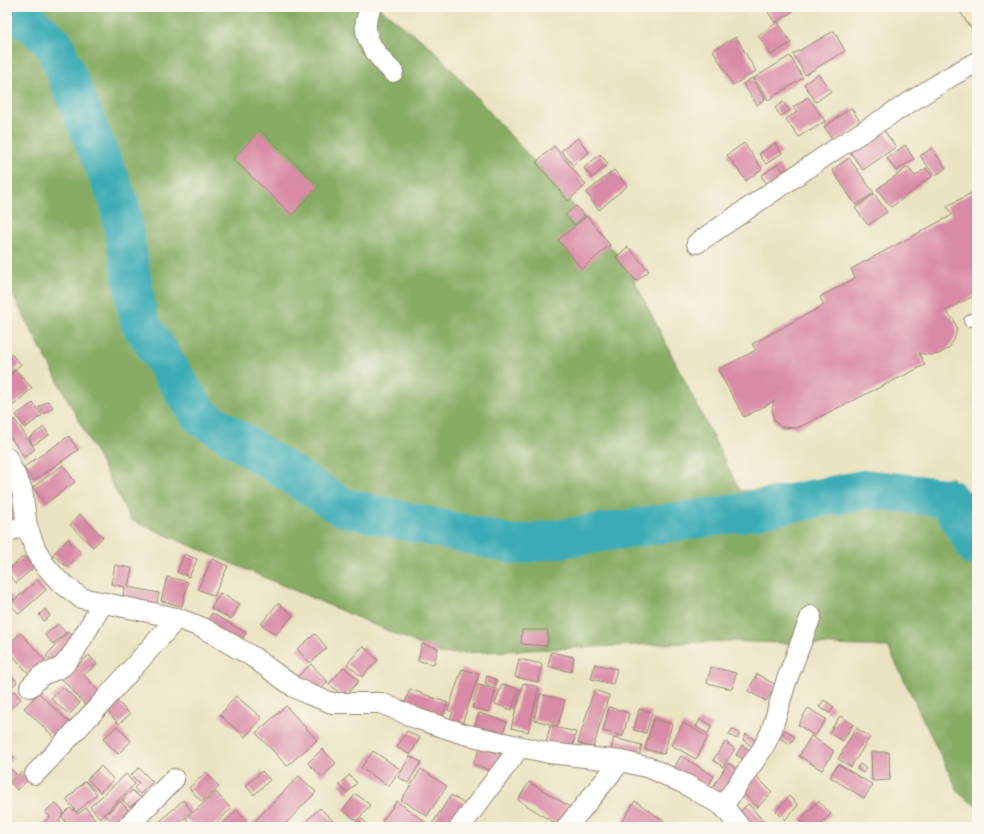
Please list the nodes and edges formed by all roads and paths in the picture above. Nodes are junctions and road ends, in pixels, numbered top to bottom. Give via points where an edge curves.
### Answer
1 (372, 7) edge
2 (971, 7) edge
3 (977, 17) edge
4 (977, 62) edge
5 (393, 72) dead end
6 (698, 243) dead end
7 (7, 458) edge
8 (26, 526) junction
9 (7, 531) edge
10 (103, 602) junction
11 (811, 616) dead end
12 (177, 618) junction
13 (30, 687) dead end
14 (520, 747) junction
15 (621, 761) junction
16 (35, 774) dead end
17 (174, 778) dead end
18 (723, 806) junction
19 (127, 827) edge
20 (460, 827) edge
21 (567, 827) edge
22 (740, 827) edge

1 - 5 street via 366,21 368,40 380,59
2 - 3 main road
4 - 6 street via 837,148
7 - 8 street via 22,490
8 - 9 street
8 - 10 street via 44,564 58,580 81,598
10 - 12 street
10 - 13 street via 63,666 42,675
11 - 18 street via 786,682 771,732
12 - 14 street via 203,628 254,657 294,687 308,694 332,703 381,703 418,720
12 - 16 street via 100,706
14 - 15 street
14 - 20 street
15 - 18 street via 650,768
15 - 21 street
17 - 19 street
18 - 22 street

